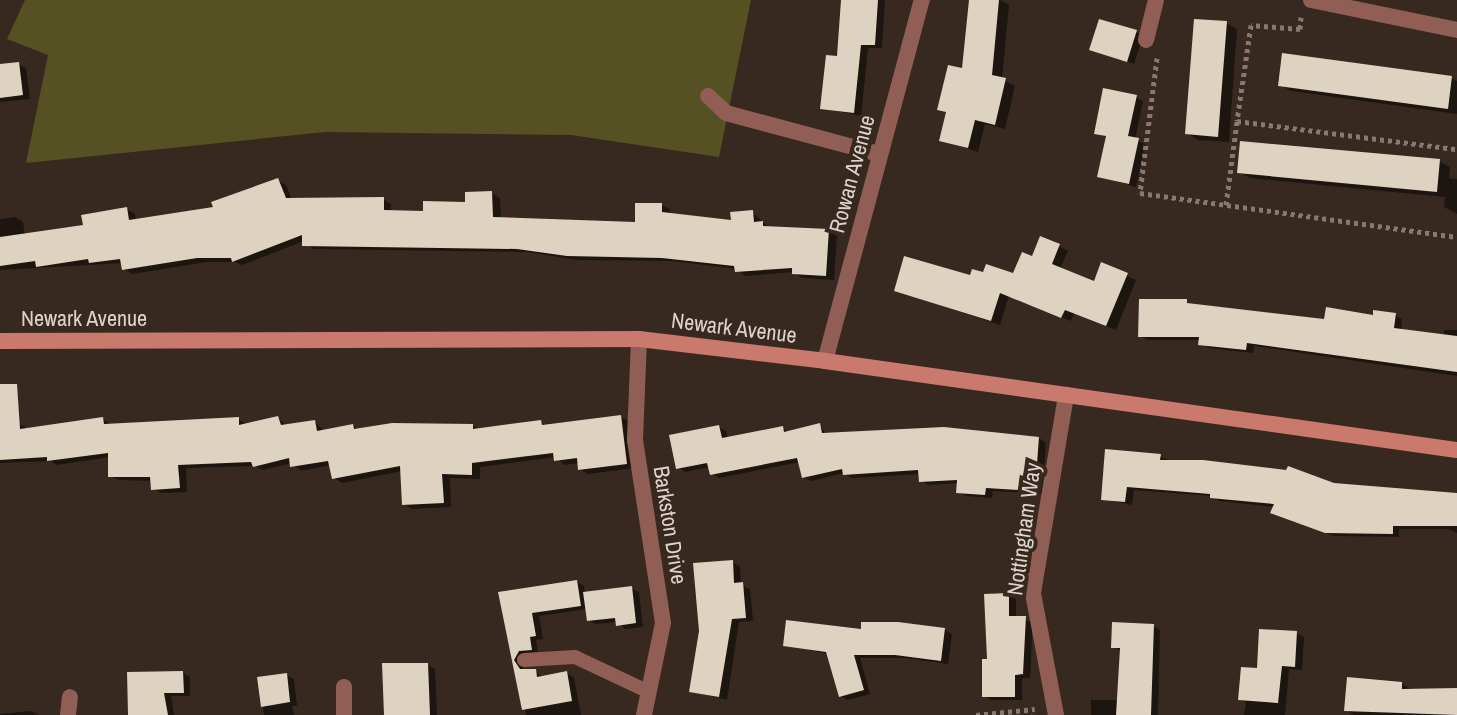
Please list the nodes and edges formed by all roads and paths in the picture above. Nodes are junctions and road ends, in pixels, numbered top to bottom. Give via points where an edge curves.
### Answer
1 (922, 0) edge
2 (1156, 0) edge
3 (1311, 0) edge
4 (1301, 15) dead end
5 (1457, 30) edge
6 (1152, 46) joint
7 (708, 96) dead end
8 (1237, 121) junction
9 (1457, 149) edge
10 (879, 154) junction
11 (1226, 205) junction
12 (1457, 237) edge
13 (639, 339) junction
14 (0, 341) edge
15 (825, 361) junction
16 (1066, 395) junction
17 (1457, 450) edge
18 (524, 660) dead end
19 (344, 687) dead end
20 (649, 692) junction
21 (70, 697) dead end
22 (1054, 710) edge
23 (68, 715) edge
24 (344, 715) edge
25 (644, 715) edge
26 (976, 715) edge

1 - 10 street, Rowan Avenue
2 - 6 street
3 - 5 street
4 - 8 path via 1300,29 1251,25
6 - 11 path via 1140,193
7 - 10 street via 726,113
8 - 9 path
8 - 11 path
10 - 15 street, Rowan Avenue
11 - 12 path
13 - 14 street, Newark Avenue
13 - 15 street, Newark Avenue
13 - 20 street, Barkston Drive via 635,440 663,623
15 - 16 street, Newark Avenue
16 - 17 street, Newark Avenue
16 - 22 street, Nottingham Way via 1033,593
18 - 20 lane via 575,657
19 - 24 street
20 - 25 street, Barkston Drive
21 - 23 street
22 - 26 path

